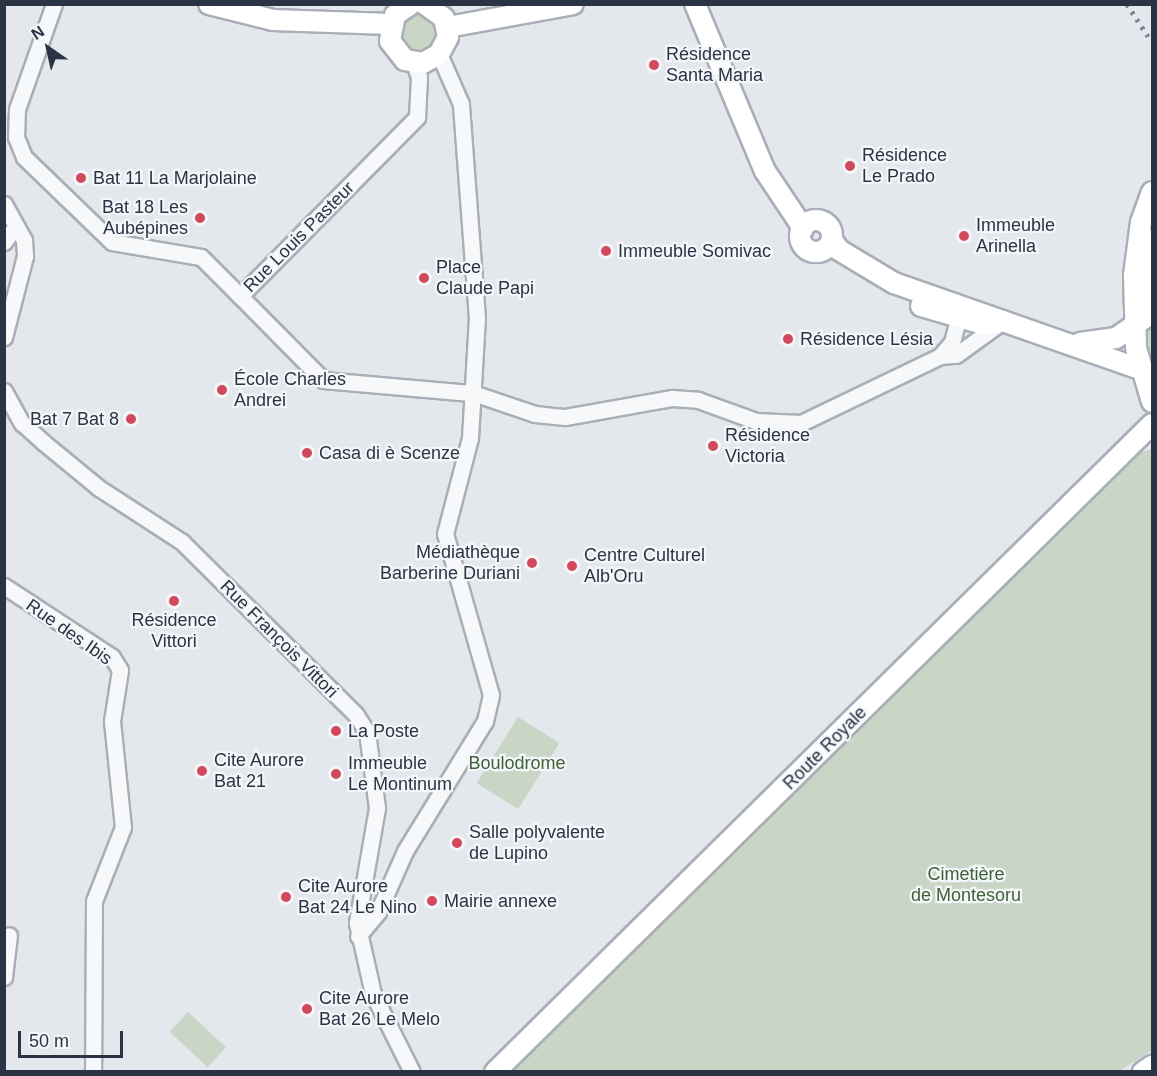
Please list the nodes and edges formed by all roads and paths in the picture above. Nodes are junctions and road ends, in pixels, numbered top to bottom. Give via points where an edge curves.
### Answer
1 (54, 4) edge
2 (209, 4) edge
3 (411, 4) edge
4 (425, 4) edge
5 (573, 4) edge
6 (694, 4) edge
7 (390, 24) junction
8 (448, 27) junction
9 (439, 54) junction
10 (414, 63) junction
11 (1152, 192) edge
12 (4, 204) edge
13 (16, 226) junction
14 (1152, 240) edge
15 (4, 242) edge
16 (827, 245) junction
17 (240, 296) junction
18 (1150, 307) edge
19 (1003, 321) junction
20 (1137, 326) junction
21 (956, 327) junction
22 (4, 337) edge
23 (1077, 344) junction
24 (969, 347) junction
25 (940, 356) junction
26 (1139, 369) junction
27 (4, 391) edge
28 (473, 393) junction
29 (1152, 402) edge
30 (1152, 424) edge
31 (4, 586) edge
32 (9, 935) dead end
33 (358, 936) junction
34 (4, 977) edge
35 (1152, 1066) edge
36 (93, 1071) edge
37 (412, 1071) edge
38 (495, 1071) edge
39 (1143, 1071) edge

1 - 17 street, Rue Louis Pasteur via 17,110 16,137 24,157 112,242 201,256
2 - 7 main road via 273,20
3 - 7 main road
4 - 8 main road via 439,11
5 - 8 main road
6 - 16 main road via 765,171 803,228 804,247
7 - 10 main road via 393,48
8 - 9 main road
9 - 10 main road
9 - 28 street via 461,104 477,318
10 - 17 street, Rue Louis Pasteur via 419,77 417,117
11 - 20 main road via 1138,238
12 - 13 street
13 - 15 street
13 - 22 street via 24,240 24,273
14 - 18 main road
16 - 19 main road via 894,283
16 - 21 main road via 874,288
17 - 28 street via 323,380
18 - 20 main road
19 - 21 main road
19 - 23 main road
19 - 24 street
20 - 23 main road via 1116,338
20 - 26 main road
21 - 24 street
21 - 25 street
23 - 26 main road
24 - 25 street
25 - 28 street via 801,423 756,421 698,400 672,398 565,417 535,414
26 - 29 main road
27 - 33 street, Rue François Vittori via 22,423 99,488 182,542 356,715 374,758 377,808 359,895
28 - 33 street via 470,438 445,534 491,682 489,711 405,851 378,912
30 - 38 main road, Route Royale
31 - 36 street, Rue des Ibis via 111,657 120,670 112,721 123,826 94,901
32 - 34 street
33 - 37 street, Rue François Vittori via 373,994
35 - 39 main road

